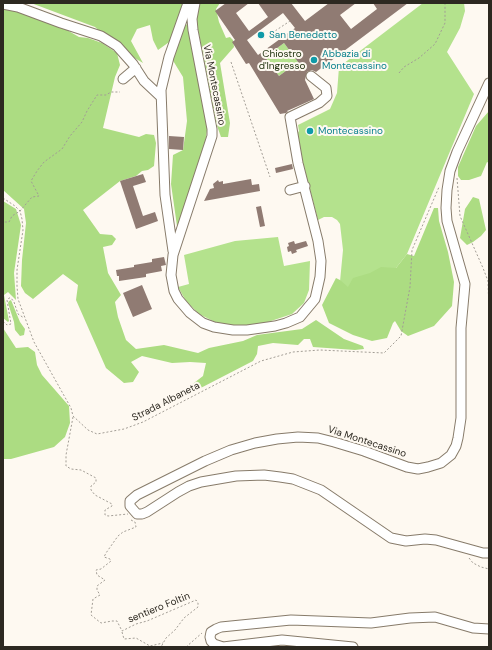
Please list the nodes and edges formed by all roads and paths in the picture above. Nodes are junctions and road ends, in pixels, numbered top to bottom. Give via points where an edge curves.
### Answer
1 (188, 3) edge
2 (195, 3) edge
3 (445, 3) edge
4 (3, 4) edge
5 (290, 21) dead end
6 (272, 33) dead end
7 (231, 62) dead end
8 (136, 68) junction
9 (399, 73) dead end
10 (311, 76) dead end
11 (123, 79) dead end
12 (489, 83) edge
13 (120, 92) dead end
14 (161, 97) junction
15 (270, 177) dead end
16 (449, 178) junction
17 (440, 184) dead end
18 (305, 186) junction
19 (290, 190) dead end
20 (3, 198) edge
21 (20, 211) junction
22 (3, 225) edge
23 (173, 255) junction
24 (489, 312) edge
25 (25, 318) junction
26 (3, 321) edge
27 (489, 329) edge
28 (489, 357) edge
29 (73, 416) junction
30 (131, 512) junction
31 (489, 553) edge
32 (471, 556) dead end
33 (489, 569) edge
34 (489, 629) edge
35 (122, 631) junction
36 (211, 632) junction
37 (163, 643) junction
38 (162, 647) edge
39 (186, 647) edge
40 (223, 647) edge
41 (353, 647) edge

1 - 14 street via 169,57
2 - 23 street, Via Montecassino via 193,30 212,136
3 - 9 path via 445,23 436,44
4 - 8 street via 101,36 117,46
5 - 6 path
7 - 15 path
8 - 11 street
8 - 14 street via 144,81
10 - 18 street, Via Montecassino via 326,88 327,96 319,103 290,117
12 - 16 street, Via Montecassino via 456,152
13 - 21 path via 97,95 82,122 62,149 44,162 37,171 32,181 39,196 32,197
14 - 23 street via 165,195
16 - 24 path via 457,178 460,216 488,281
16 - 30 street, Via Montecassino via 447,221 465,284 461,328 461,418 456,446 451,455 441,462 418,469 318,438 298,437 255,443 205,461 137,495 130,501
17 - 29 path, Strada Albaneta via 412,250 410,287 401,336 384,353 320,350 293,352 260,361 124,430 97,434 88,430
18 - 19 street
18 - 23 street, Via Montecassino via 321,260 315,299 300,317 280,325 247,330 224,329 203,323 184,307 174,291 170,275
20 - 21 path
21 - 22 path
21 - 25 path, Strada Albaneta via 22,230 17,286 18,299
25 - 26 path via 18,314 13,299 9,298 7,300 11,324 7,325
25 - 29 path, Strada Albaneta via 34,342
27 - 28 path
29 - 30 path via 66,466 96,478 91,490 112,504 104,510 105,515 127,515
30 - 31 street via 147,512 178,492 201,482 236,476 264,475 293,479 321,490 391,538 406,541 436,540
30 - 35 path, sentiero Foltin via 131,520 135,522 136,528 118,536 106,553 104,557 111,562 96,570 97,575 105,580 97,586 100,596 92,602 91,616 101,623 118,621
32 - 33 path via 469,559 473,562
34 - 36 street via 424,617 371,623 291,620 221,627
35 - 37 path via 124,639 136,638 150,646
35 - 37 path, sentiero Foltin via 196,600 198,607 184,618
36 - 39 path via 201,634
36 - 40 street via 211,641
37 - 38 path, sentiero Foltin
40 - 41 street via 282,640

